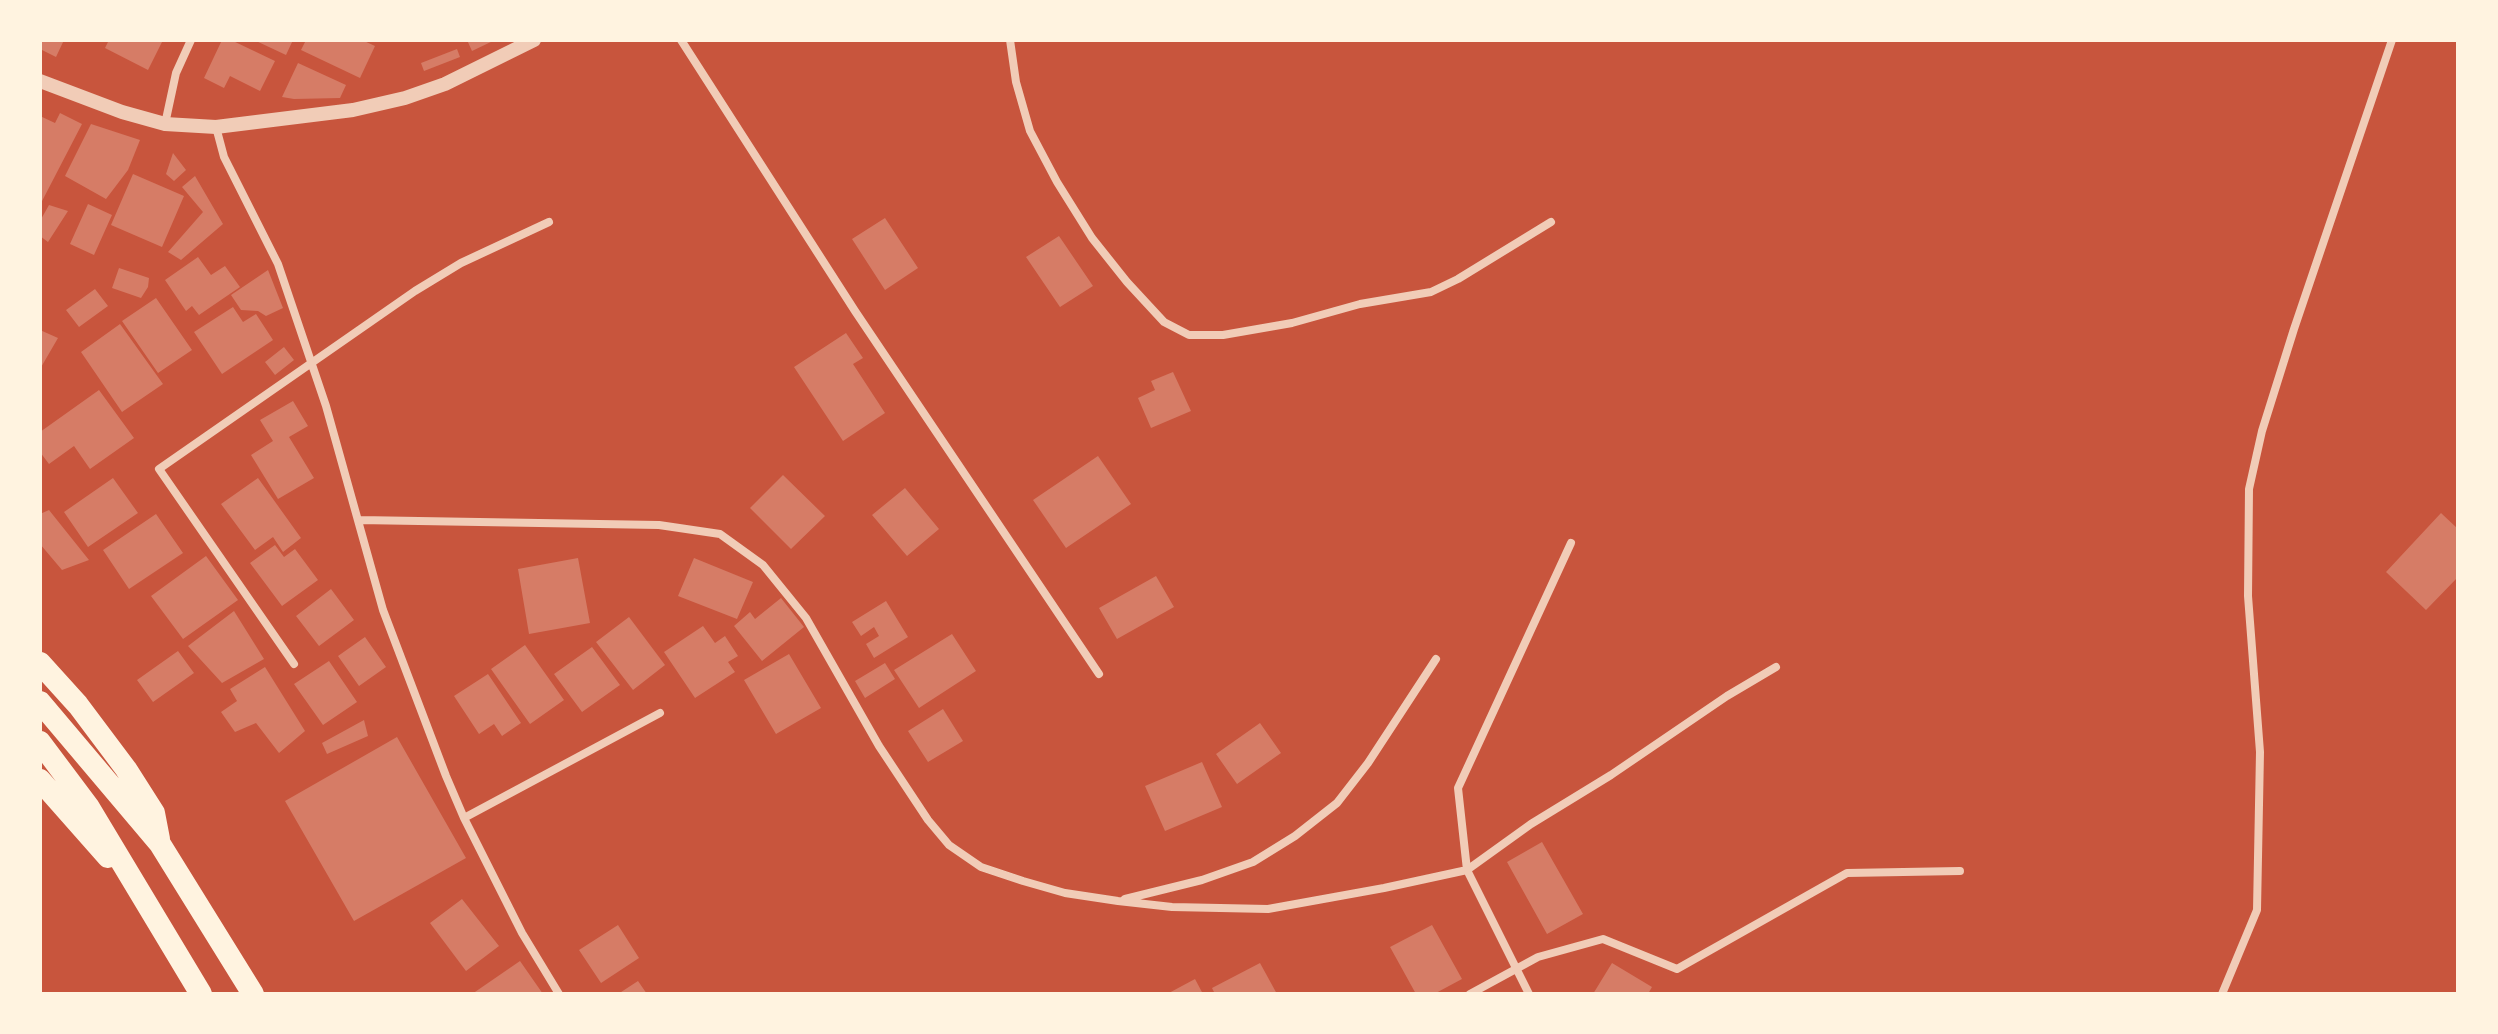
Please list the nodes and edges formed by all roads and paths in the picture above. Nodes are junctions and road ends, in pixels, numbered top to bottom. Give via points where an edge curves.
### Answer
1 (191, 40) edge
2 (534, 40) edge
3 (681, 40) edge
4 (1010, 40) edge
5 (2392, 40) edge
6 (40, 81) edge
7 (165, 124) junction
8 (216, 127) junction
9 (549, 222) dead end
10 (1551, 222) dead end
11 (311, 362) junction
12 (359, 520) junction
13 (1571, 543) dead end
14 (1436, 659) dead end
15 (40, 663) edge
16 (294, 664) dead end
17 (1776, 667) dead end
18 (1099, 674) dead end
19 (40, 702) edge
20 (660, 713) dead end
21 (40, 742) edge
22 (40, 780) edge
23 (464, 818) junction
24 (160, 844) junction
25 (1467, 870) junction
26 (1960, 871) dead end
27 (142, 894) junction
28 (1118, 901) junction
29 (1517, 967) junction
30 (201, 994) edge
31 (253, 994) edge
32 (559, 994) edge
33 (1470, 994) edge
34 (1529, 994) edge
35 (2222, 994) edge

1 - 7 street via 176,73
2 - 8 street via 405,98
3 - 18 street
4 - 10 street via 1030,131 1057,182 1127,282 1164,322 1189,335 1264,328 1431,292
5 - 35 street via 2294,329 2249,489 2248,596 2260,752 2257,910
6 - 7 street
7 - 8 street
8 - 11 street via 224,157 278,264
9 - 11 street via 461,263
11 - 12 street
11 - 16 street via 159,469
12 - 23 street via 383,610
12 - 28 street via 659,525 720,534 763,565 806,618 879,746 949,845 981,867 1023,881
13 - 25 street via 1458,788
14 - 28 street via 1337,803 1295,836 1253,862
15 - 24 highway via 126,769 154,813
17 - 25 street
19 - 24 highway
20 - 23 street
21 - 27 highway via 88,806
22 - 27 highway
23 - 32 street
24 - 31 highway
25 - 28 street via 1268,909
25 - 29 street
26 - 29 street via 1847,873 1677,969 1603,939
27 - 30 highway
29 - 33 street
29 - 34 street

